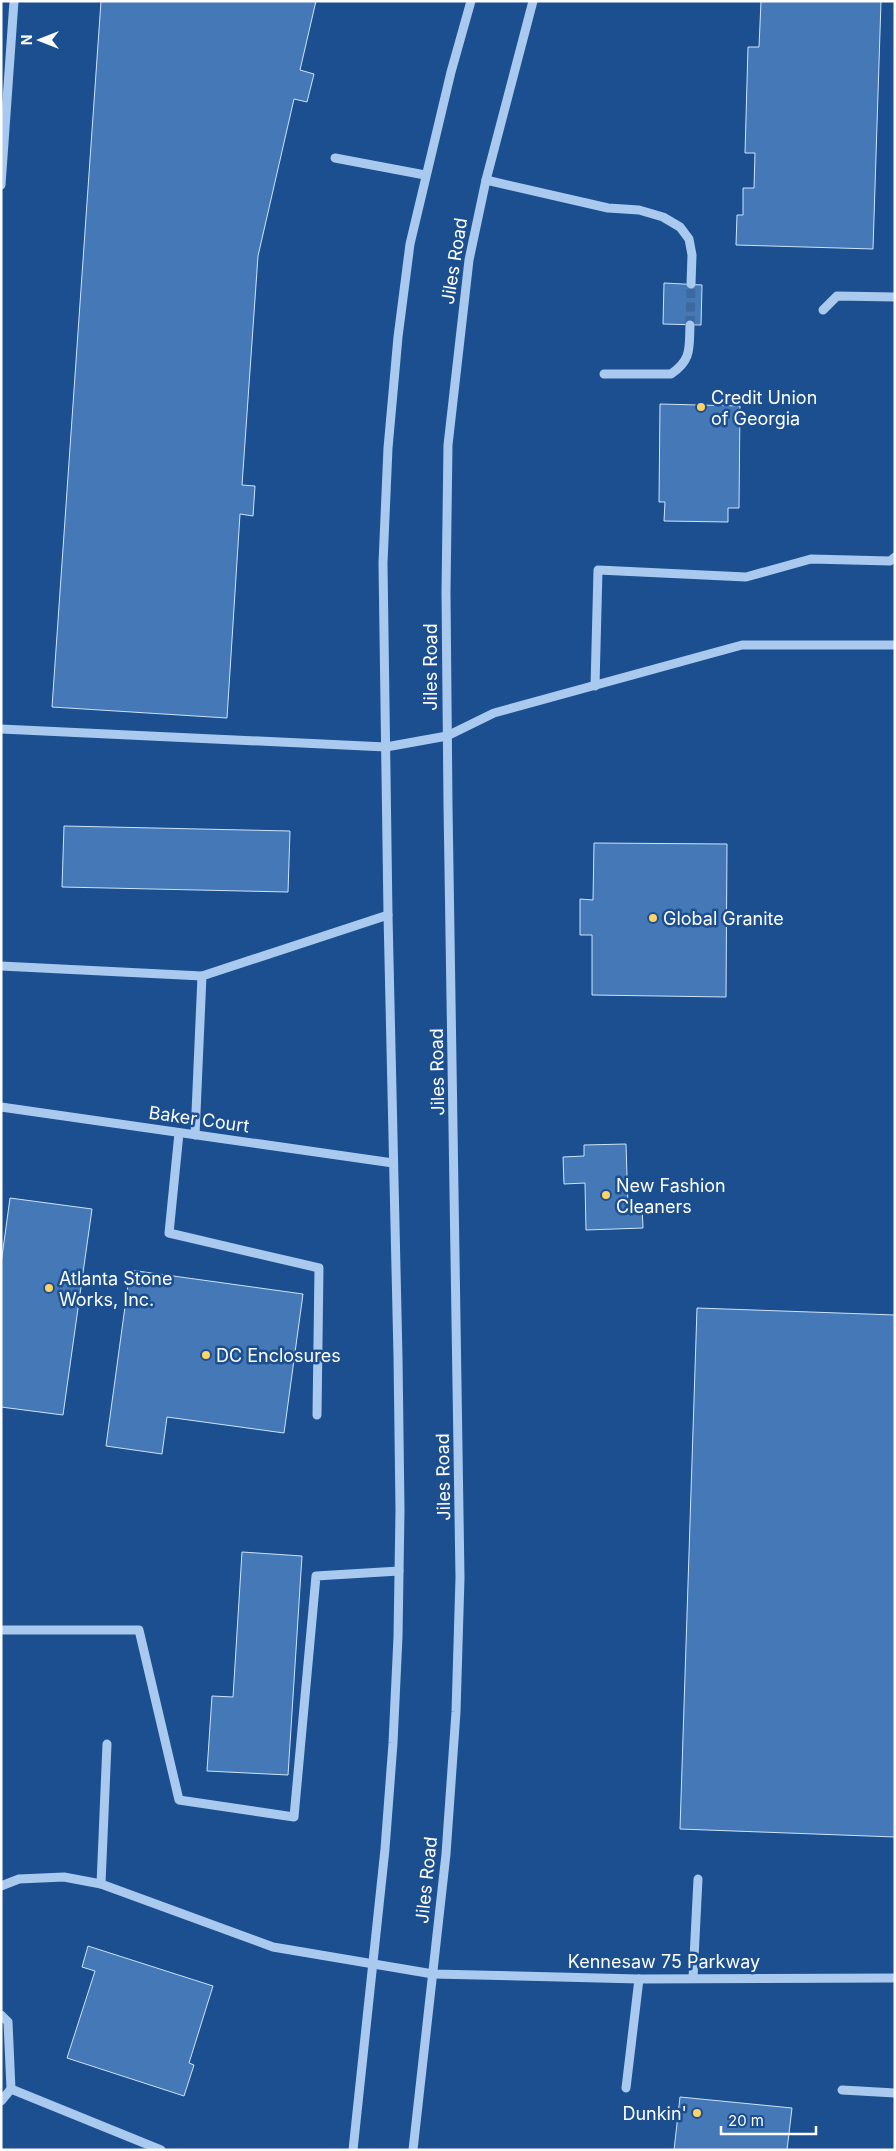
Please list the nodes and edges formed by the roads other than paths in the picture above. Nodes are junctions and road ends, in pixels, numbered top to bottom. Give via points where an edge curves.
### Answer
1 (14, 1) edge
2 (471, 1) edge
3 (533, 1) edge
4 (335, 158) dead end
5 (426, 175) junction
6 (486, 180) junction
7 (1, 185) edge
8 (691, 284) tunnel mouth
9 (895, 297) edge
10 (823, 310) dead end
11 (690, 325) tunnel mouth
12 (604, 374) dead end
13 (895, 557) edge
14 (895, 644) edge
15 (595, 686) junction
16 (1, 729) edge
17 (447, 736) junction
18 (386, 747) junction
19 (388, 915) junction
20 (1, 966) edge
21 (202, 976) junction
22 (2, 1110) edge
23 (179, 1133) junction
24 (196, 1135) junction
25 (393, 1163) junction
26 (317, 1414) dead end
27 (399, 1571) junction
28 (1, 1630) edge
29 (107, 1744) dead end
30 (698, 1879) dead end
31 (100, 1884) junction
32 (1, 1886) edge
33 (373, 1964) junction
34 (433, 1974) junction
35 (694, 1978) junction
36 (895, 1978) edge
37 (639, 1979) junction
38 (1, 2015) edge
39 (626, 2088) dead end
40 (11, 2089) junction
41 (842, 2090) dead end
42 (895, 2093) edge
43 (1, 2101) edge
44 (161, 2150) edge
45 (353, 2150) edge
46 (413, 2150) edge

1 - 7 street
2 - 5 street
3 - 6 street, Jiles Road
4 - 5 street
5 - 18 street via 410,244 388,448 383,563
6 - 8 street via 663,217 680,227 689,239
6 - 17 street, Jiles Road via 469,260 448,445
9 - 10 street via 837,296
11 - 12 street via 687,359 671,374
13 - 15 street via 890,561 811,559 746,577 598,570
14 - 15 street via 742,645
15 - 17 street via 494,713
16 - 18 street
17 - 18 street
17 - 34 street, Jiles Road via 460,1578 456,1712
18 - 19 street
19 - 21 street
19 - 25 street
20 - 21 street
21 - 24 street
22 - 23 street, Baker Court
23 - 24 street, Baker Court
23 - 26 street via 169,1233 320,1268
24 - 25 street, Baker Court
25 - 27 street
27 - 28 street via 316,1576 294,1817 179,1800 139,1630
27 - 33 street via 393,1752
29 - 31 street
30 - 35 street
31 - 32 street, Kennesaw 75 Parkway via 64,1877 19,1879
31 - 33 street, Kennesaw 75 Parkway via 272,1947
33 - 34 street, Kennesaw 75 Parkway
33 - 45 street
34 - 37 street, Kennesaw 75 Parkway
34 - 46 street, Jiles Road
35 - 36 street, Kennesaw 75 Parkway
35 - 37 street, Kennesaw 75 Parkway
37 - 39 street
38 - 40 street via 8,2022
40 - 43 street
40 - 44 street
41 - 42 street

